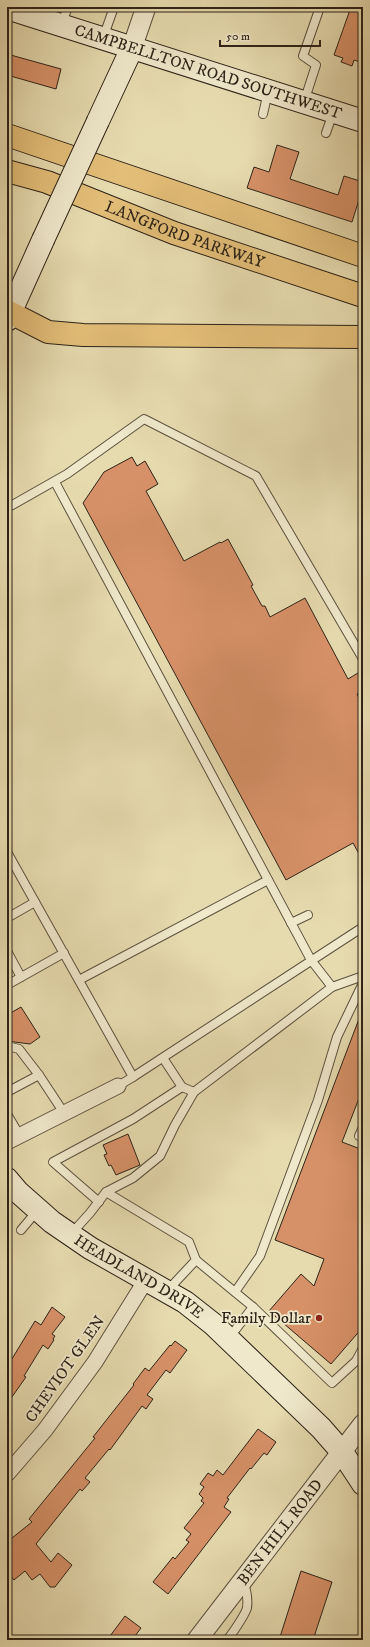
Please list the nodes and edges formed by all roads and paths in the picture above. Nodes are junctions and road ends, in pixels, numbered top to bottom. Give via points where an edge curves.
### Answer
1 (113, 7) edge
2 (146, 7) edge
3 (320, 7) edge
4 (7, 8) edge
5 (40, 13) edge
6 (64, 16) edge
7 (103, 39) junction
8 (132, 48) junction
9 (269, 91) junction
10 (304, 102) junction
11 (334, 112) junction
12 (262, 114) dead end
13 (363, 121) edge
14 (326, 133) dead end
15 (7, 135) edge
16 (7, 171) edge
17 (363, 256) edge
18 (363, 296) edge
19 (8, 314) edge
20 (363, 337) edge
21 (55, 482) junction
22 (7, 508) edge
23 (363, 659) edge
24 (8, 855) edge
25 (268, 880) junction
26 (35, 902) junction
27 (308, 915) dead end
28 (7, 918) edge
29 (291, 923) junction
30 (363, 927) edge
31 (7, 951) edge
32 (64, 953) junction
33 (311, 960) junction
34 (363, 976) edge
35 (21, 977) junction
36 (79, 980) junction
37 (363, 983) edge
38 (7, 985) edge
39 (332, 987) junction
40 (7, 1046) edge
41 (162, 1058) junction
42 (39, 1075) junction
43 (133, 1077) junction
44 (118, 1086) joint
45 (182, 1087) junction
46 (7, 1092) edge
47 (194, 1092) junction
48 (64, 1113) junction
49 (7, 1114) edge
50 (363, 1127) edge
51 (360, 1136) dead end
52 (13, 1139) edge
53 (7, 1179) edge
54 (106, 1192) junction
55 (99, 1202) junction
56 (38, 1210) junction
57 (21, 1230) dead end
58 (71, 1235) junction
59 (196, 1260) junction
60 (146, 1280) junction
61 (167, 1292) junction
62 (235, 1292) junction
63 (253, 1308) junction
64 (229, 1339) junction
65 (363, 1348) edge
66 (363, 1424) edge
67 (342, 1452) junction
68 (7, 1474) edge
69 (363, 1484) edge
70 (242, 1581) junction
71 (197, 1640) edge
72 (227, 1640) edge

1 - 7 lane
2 - 8 street
3 - 10 lane via 303,56 316,65
4 - 5 main road, CAMPBELLTON ROAD SOUTHWEST
5 - 6 main road, CAMPBELLTON ROAD SOUTHWEST
6 - 7 main road, CAMPBELLTON ROAD SOUTHWEST
7 - 8 main road, CAMPBELLTON ROAD SOUTHWEST
8 - 9 main road, CAMPBELLTON ROAD SOUTHWEST
8 - 19 main road, bridge
9 - 10 main road, CAMPBELLTON ROAD SOUTHWEST
9 - 12 lane
10 - 11 main road, CAMPBELLTON ROAD SOUTHWEST
11 - 13 main road, CAMPBELLTON ROAD SOUTHWEST
11 - 14 lane
15 - 17 highway
16 - 18 highway, LANGFORD PARKWAY via 47,182 174,233
19 - 20 highway via 48,332 83,335
21 - 22 lane
21 - 23 lane via 144,419 256,476
21 - 25 lane
24 - 26 lane
25 - 29 lane
25 - 36 lane
26 - 28 lane
26 - 32 lane
27 - 29 lane
29 - 33 lane
30 - 33 lane
31 - 35 lane
32 - 35 lane
32 - 36 lane
33 - 39 lane
33 - 41 lane
34 - 39 lane
35 - 38 lane
36 - 43 lane
37 - 62 lane via 337,1037 318,1100 260,1256
39 - 47 lane
40 - 42 lane via 19,1049
41 - 43 lane
41 - 45 lane
42 - 46 lane
42 - 48 lane
43 - 44 lane
44 - 48 street
45 - 47 lane
45 - 55 lane via 133,1119 53,1162
47 - 54 lane via 160,1156 133,1178
48 - 52 street
49 - 52 lane
50 - 51 lane
53 - 56 main road, HEADLAND DRIVE
54 - 55 lane
54 - 59 lane via 189,1242
55 - 58 lane
56 - 57 lane
56 - 58 main road, HEADLAND DRIVE
58 - 60 main road, HEADLAND DRIVE
59 - 61 lane
59 - 62 lane
60 - 61 main road, HEADLAND DRIVE
60 - 68 street, CHEVIOT GLEN via 95,1362 45,1430
61 - 64 main road, HEADLAND DRIVE via 191,1307
62 - 63 lane
63 - 64 lane
63 - 65 lane via 332,1383 356,1361
64 - 67 main road, HEADLAND DRIVE via 321,1428
66 - 67 street, BEN HILL ROAD
67 - 69 main road, HEADLAND DRIVE
67 - 70 street, BEN HILL ROAD
70 - 71 street, BEN HILL ROAD
70 - 72 lane via 246,1588 247,1608

